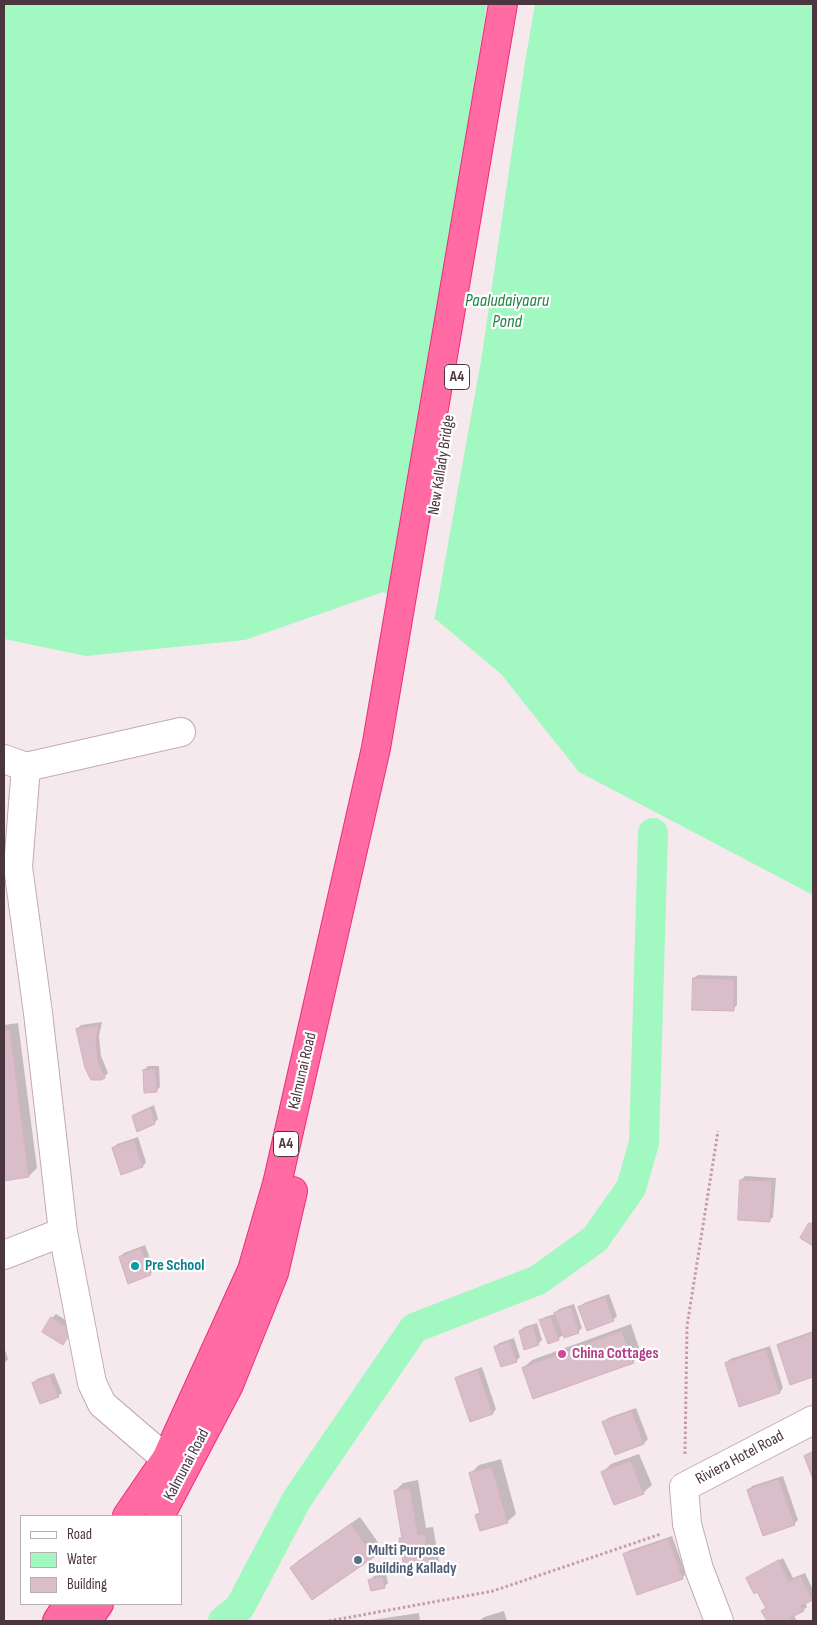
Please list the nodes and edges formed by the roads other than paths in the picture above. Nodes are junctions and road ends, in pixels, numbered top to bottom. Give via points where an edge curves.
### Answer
1 (503, 4) edge
2 (519, 4) edge
3 (181, 732) dead end
4 (385, 749) junction
5 (15, 763) edge
6 (63, 1232) junction
7 (4, 1255) edge
8 (813, 1420) edge
9 (166, 1458) junction
10 (129, 1515) edge
11 (161, 1515) edge
12 (67, 1605) edge
13 (99, 1605) edge
14 (57, 1621) edge
15 (87, 1621) edge
16 (719, 1621) edge

1 - 4 highway, New Kallady Bridge / A4
2 - 4 highway, New Kallady Bridge / A4
3 - 5 street
4 - 9 highway, Kalmunai Road / A4 via 277,1184 252,1270
4 - 11 highway, Kalmunai Road / A4 via 274,1273 229,1385
5 - 6 street via 18,867
6 - 7 street
6 - 9 street via 92,1383 102,1404
8 - 16 street, Riviera Hotel Road via 684,1487 687,1524 699,1569
9 - 10 highway, Kalmunai Road / A4
12 - 14 highway
13 - 15 highway

